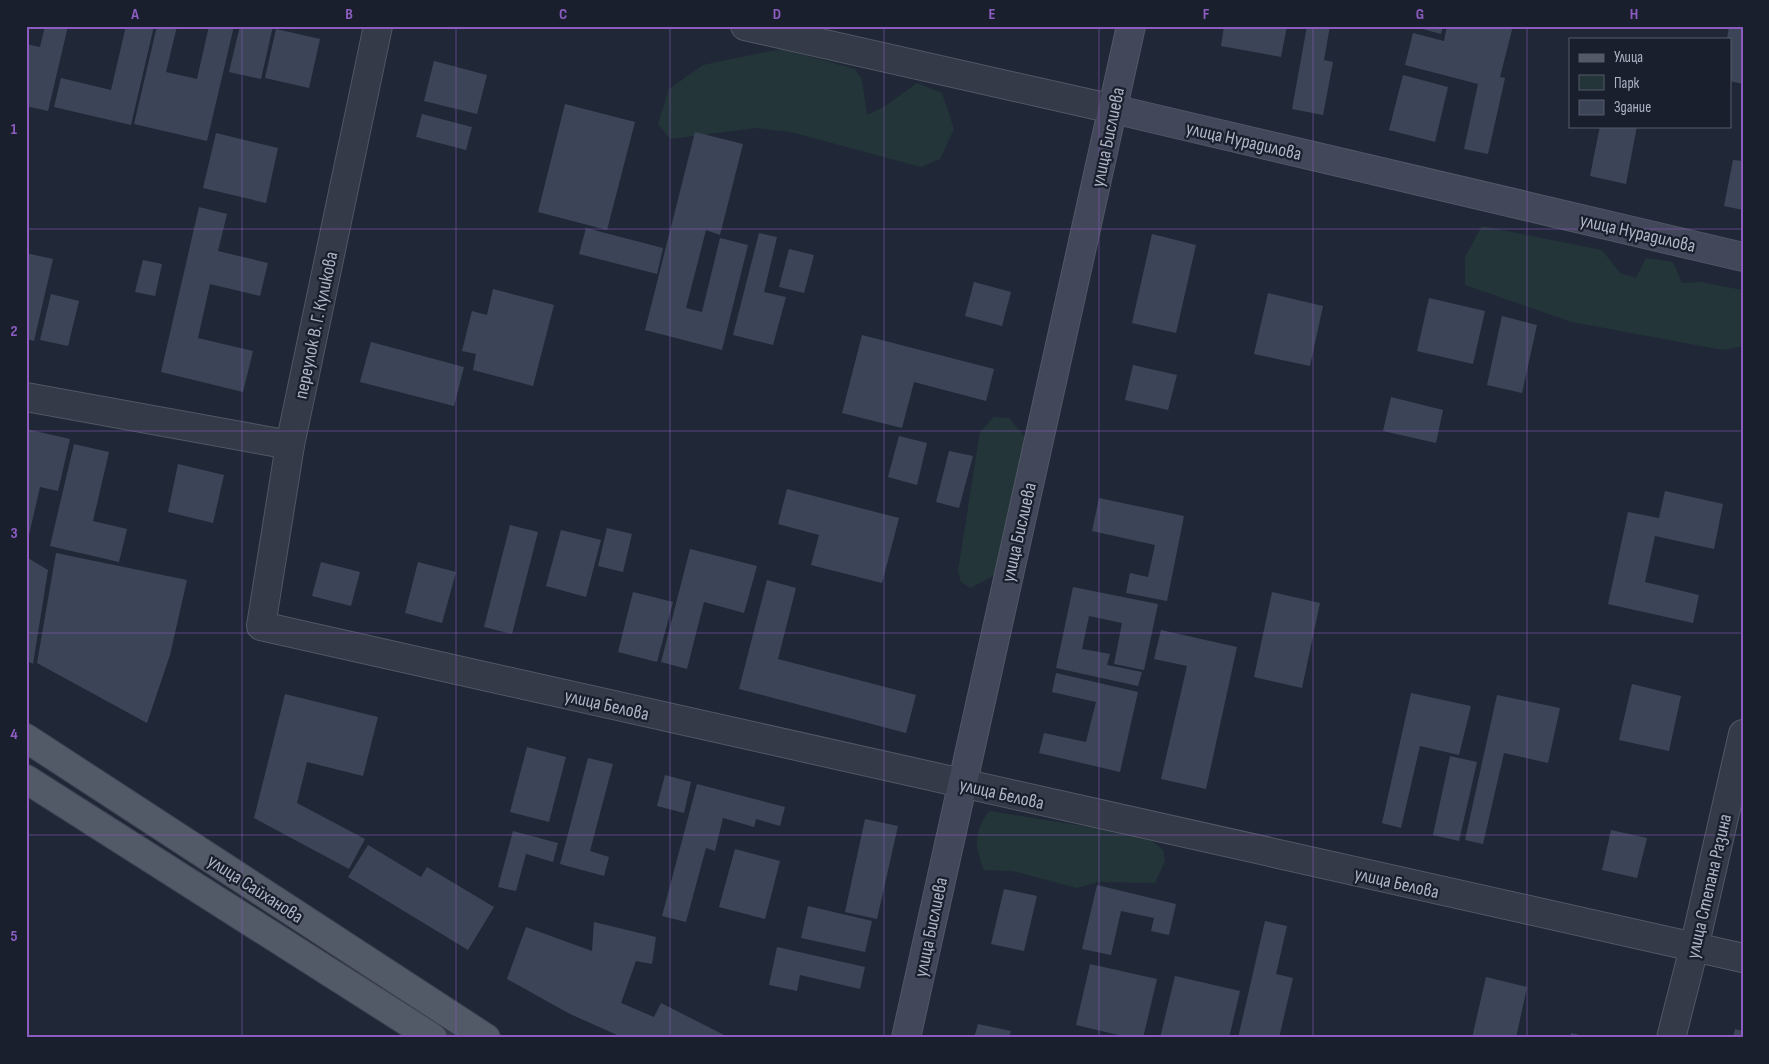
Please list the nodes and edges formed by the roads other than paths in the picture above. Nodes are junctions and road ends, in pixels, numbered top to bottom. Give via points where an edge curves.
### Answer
1 (378, 26) edge
2 (745, 26) edge
3 (1131, 26) edge
4 (1114, 109) junction
5 (1743, 257) edge
6 (26, 397) edge
7 (290, 445) junction
8 (261, 626) joint
9 (1743, 734) edge
10 (26, 738) edge
11 (26, 779) edge
12 (961, 784) junction
13 (1694, 948) junction
14 (1743, 958) edge
15 (453, 1028) edge
16 (433, 1038) edge
17 (486, 1038) edge
18 (906, 1038) edge
19 (1671, 1038) edge

1 - 7 street, переулок В. Г. Куликова
2 - 4 street, улица Нурадилова
3 - 4 street, улица Бислиева
4 - 5 street, улица Нурадилова
4 - 12 street, улица Бислиева
6 - 7 street
7 - 8 street, переулок В. Г. Куликова
8 - 12 street, улица Белова
9 - 13 street, улица Степана Разина
10 - 15 main road, улица Сайханова
11 - 16 main road, улица Сайханова
12 - 13 street, улица Белова
12 - 18 street, улица Бислиева
13 - 14 street, улица Белова
13 - 19 street, улица Степана Разина
15 - 17 main road, улица Сайханова

